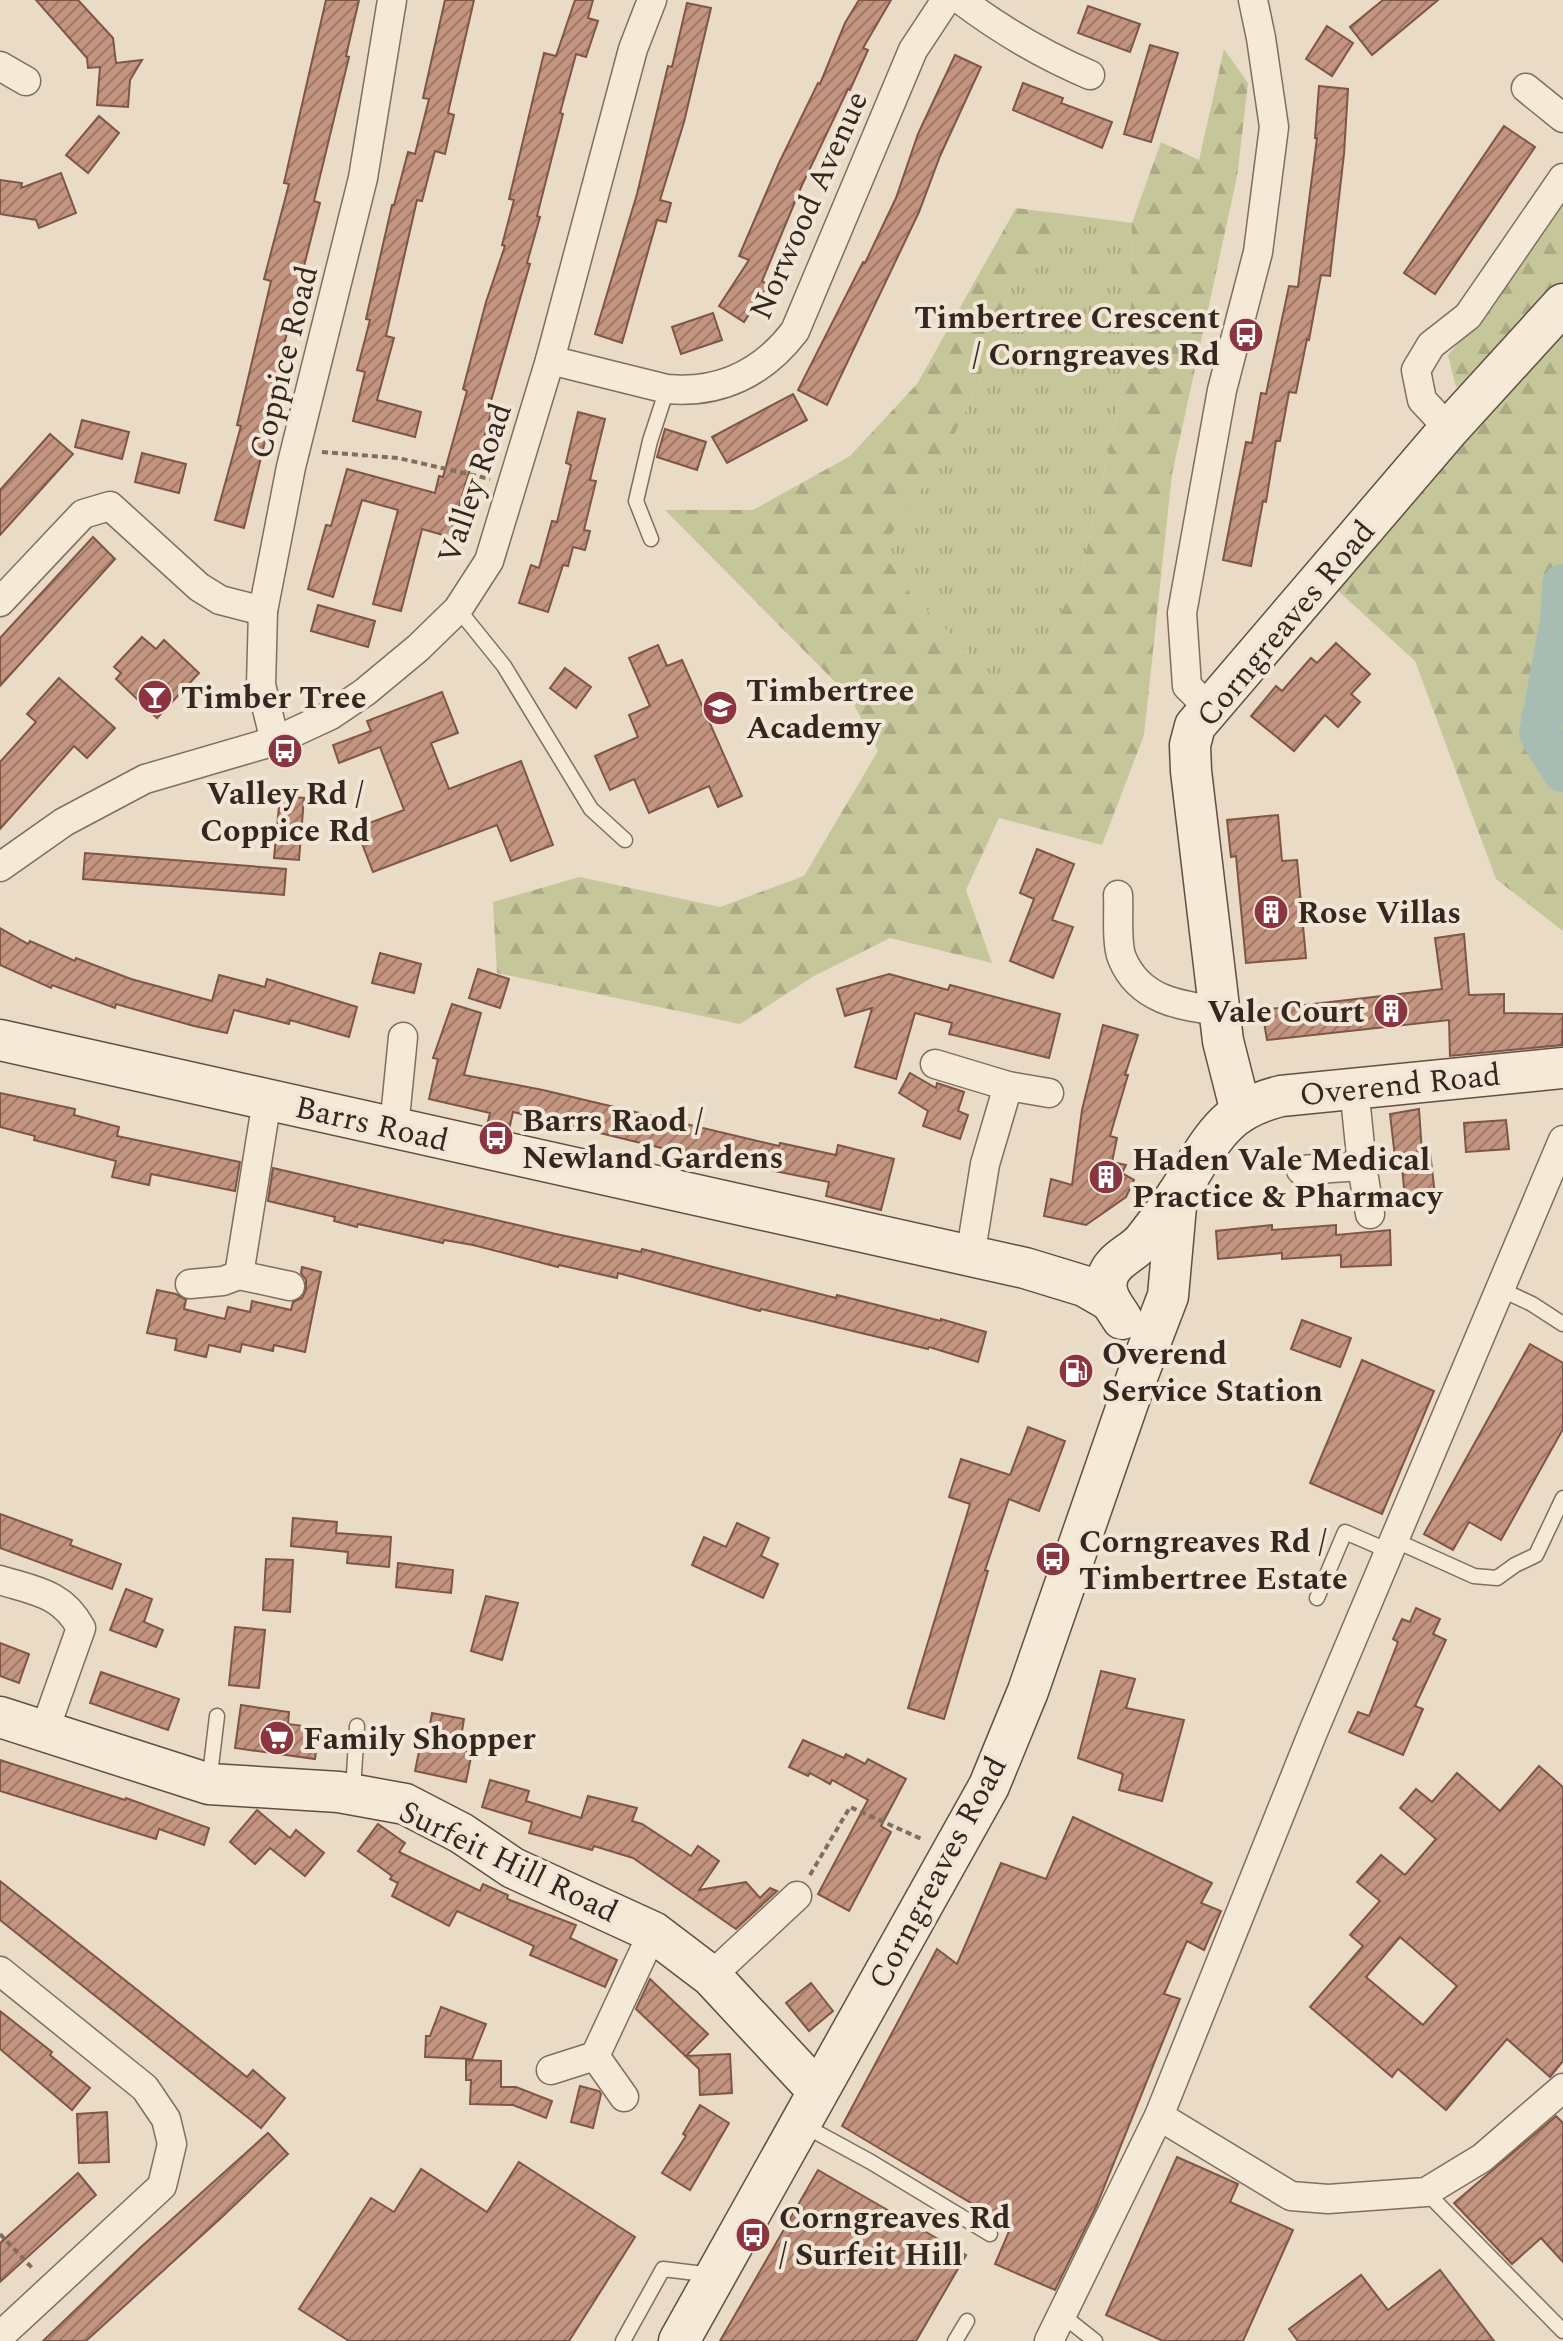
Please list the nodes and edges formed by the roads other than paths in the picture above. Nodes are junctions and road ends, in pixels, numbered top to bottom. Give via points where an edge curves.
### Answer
1 (392, 0) edge
2 (652, 0) edge
3 (946, 0) edge
4 (961, 0) edge
5 (1253, 0) edge
6 (0, 66) edge
7 (1090, 75) dead end
8 (26, 81) dead end
9 (1526, 88) dead end
10 (1563, 118) edge
11 (1563, 178) edge
12 (1563, 304) edge
13 (550, 360) junction
14 (667, 389) junction
15 (1449, 429) junction
16 (651, 539) dead end
17 (0, 602) edge
18 (458, 609) junction
19 (263, 611) junction
20 (1209, 708) junction
21 (275, 741) junction
22 (625, 840) dead end
23 (1, 864) edge
24 (1118, 895) dead end
25 (1220, 1011) junction
26 (403, 1037) dead end
27 (0, 1040) edge
28 (935, 1064) dead end
29 (1563, 1068) edge
30 (1008, 1086) junction
31 (1354, 1087) junction
32 (1049, 1093) dead end
33 (267, 1100) junction
34 (1241, 1112) junction
35 (394, 1128) junction
36 (1563, 1140) edge
37 (1362, 1166) junction
38 (1301, 1170) dead end
39 (1177, 1195) junction
40 (1370, 1214) dead end
41 (970, 1257) junction
42 (1122, 1259) junction
43 (1025, 1268) junction
44 (239, 1275) junction
45 (190, 1284) dead end
46 (290, 1286) dead end
47 (1500, 1289) junction
48 (1166, 1291) junction
49 (1114, 1305) junction
50 (1563, 1324) edge
51 (1137, 1377) junction
52 (1563, 1498) edge
53 (1392, 1546) junction
54 (0, 1580) edge
55 (1317, 1598) dead end
56 (217, 1716) dead end
57 (0, 1717) edge
58 (357, 1726) dead end
59 (44, 1732) junction
60 (209, 1784) junction
61 (352, 1794) junction
62 (797, 1896) road end
63 (653, 1932) junction
64 (0, 1971) edge
65 (711, 1976) junction
66 (595, 2056) junction
67 (551, 2070) dead end
68 (1563, 2088) edge
69 (624, 2097) dead end
70 (808, 2107) junction
71 (1159, 2116) junction
72 (1426, 2192) junction
73 (990, 2234) dead end
74 (716, 2275) junction
75 (1062, 2315) junction
76 (967, 2321) dead end
77 (1563, 2331) edge
78 (0, 2336) edge
79 (623, 2341) edge
80 (679, 2341) edge
81 (955, 2341) edge
82 (1049, 2341) edge
83 (1095, 2341) edge

1 - 19 street, Coppice Road via 363,178 296,450
2 - 13 street, Valley Road via 633,49
3 - 14 street, Norwood Avenue via 913,50 795,331 768,361 734,381 701,389
4 - 7 street via 1014,39
5 - 20 street via 1274,127 1267,193 1258,252 1222,390 1182,613 1187,686
6 - 8 street
9 - 10 street
11 - 15 street via 1468,316 1431,345 1416,370 1422,400
12 - 15 street, Corngreaves Road
13 - 14 street, Norwood Avenue
13 - 18 street, Valley Road via 489,561
14 - 16 lane via 636,501
15 - 20 street, Corngreaves Road
17 - 19 street via 83,514 110,506 199,587 220,600
18 - 21 street, Valley Road via 365,692
18 - 22 lane via 504,666 591,809
19 - 21 street, Coppice Road via 261,685
20 - 25 street, Corngreaves Road via 1195,726 1191,771
21 - 23 street, Valley Road via 145,779 64,822
24 - 25 street via 1121,956 1140,985 1161,1000
25 - 34 street, Corngreaves Road
26 - 35 street
27 - 33 street, Barrs Road
28 - 30 street
29 - 31 street, Overend Road
30 - 32 street
30 - 41 street via 985,1164
31 - 34 street, Overend Road via 1281,1096
31 - 37 street
33 - 35 street, Barrs Road
33 - 44 street
34 - 39 street, Corngreaves Road via 1210,1143
35 - 41 street, Barrs Road
36 - 47 street
37 - 38 street
37 - 40 street
39 - 42 street, Corngreaves Road via 1141,1244
39 - 48 street, Corngreaves Road
41 - 43 street, Barrs Road
42 - 43 street, Barrs Road via 1087,1268
42 - 48 street via 1148,1256 1164,1267
42 - 49 street, Corngreaves Road via 1107,1280
43 - 49 street, Barrs Road via 1084,1286
44 - 45 street
44 - 46 street
47 - 50 lane
47 - 53 street
48 - 49 street via 1156,1312 1137,1317
48 - 51 street, Corngreaves Road
49 - 51 street, Corngreaves Road via 1128,1329
51 - 70 street, Corngreaves Road via 1028,1691 989,1786
52 - 53 lane via 1536,1555 1497,1578 1474,1576
53 - 55 lane via 1345,1532
53 - 71 street
54 - 59 street via 64,1604 81,1628
56 - 60 lane
57 - 59 street, Surfeit Hill Road
58 - 61 lane
59 - 60 street, Surfeit Hill Road
60 - 61 street, Surfeit Hill Road
61 - 63 street, Surfeit Hill Road via 405,1804 513,1868
62 - 65 street
63 - 65 street, Surfeit Hill Road
63 - 66 street
64 - 78 street via 145,2088 166,2119 172,2144 162,2186
65 - 70 street, Surfeit Hill Road
66 - 67 street
66 - 69 street
68 - 72 street via 1482,2158
70 - 73 lane via 871,2162
70 - 74 street, Corngreaves Road
71 - 72 street via 1291,2196 1328,2199
71 - 75 street
72 - 77 lane
74 - 79 lane via 663,2269
74 - 80 street, Corngreaves Road
75 - 82 street
75 - 83 lane
76 - 81 lane

